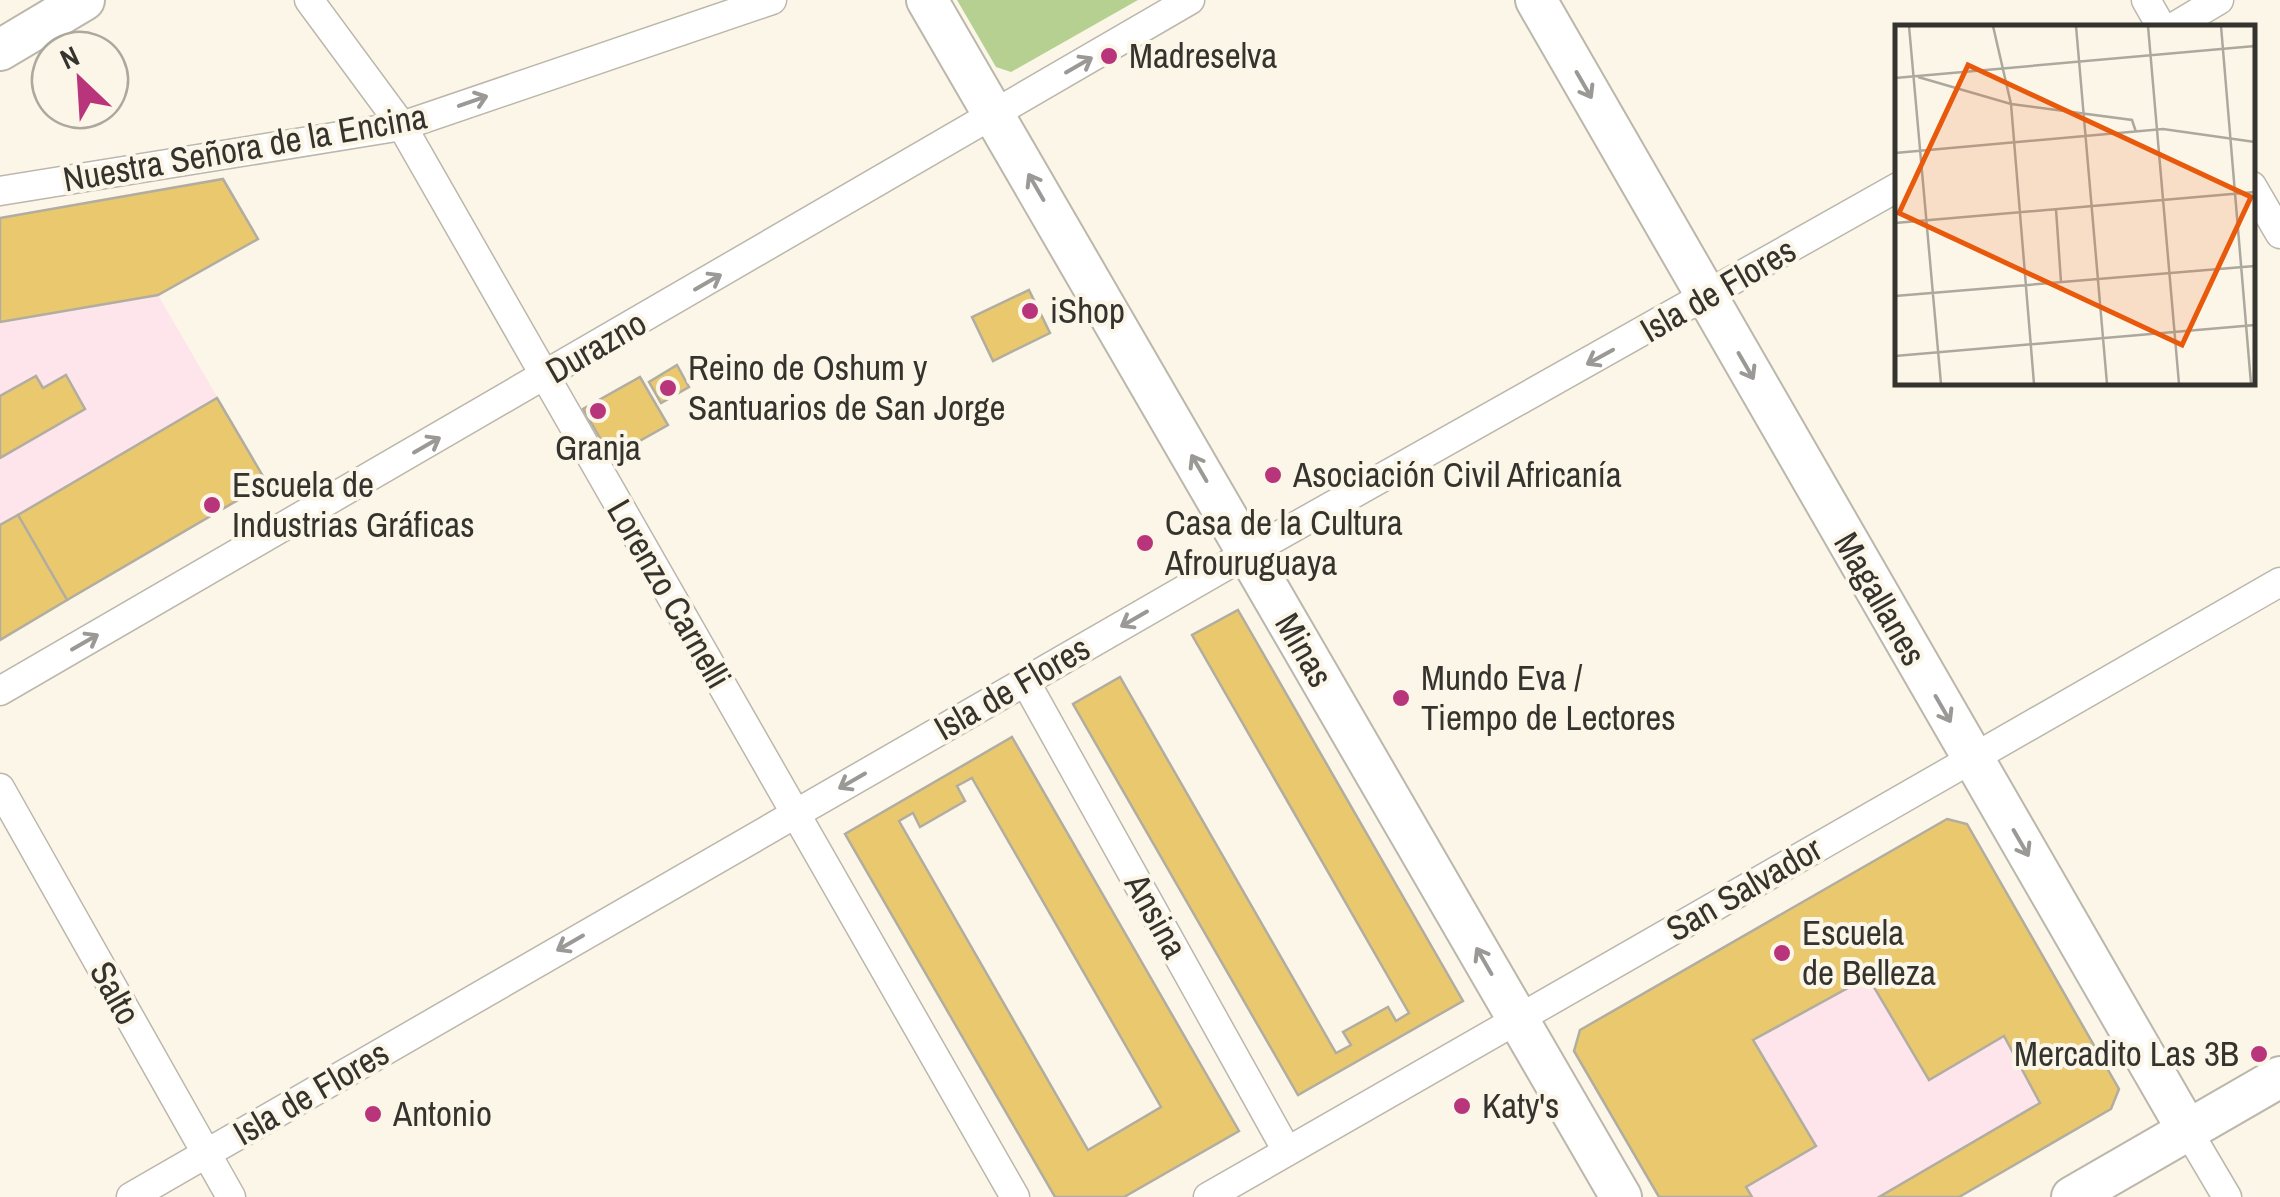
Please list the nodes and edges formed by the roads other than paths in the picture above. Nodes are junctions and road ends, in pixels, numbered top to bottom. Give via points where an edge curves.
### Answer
1 (84, 0) edge
2 (309, 0) edge
3 (772, 0) edge
4 (927, 0) edge
5 (1190, 0) edge
6 (1536, 0) edge
7 (2146, 0) edge
8 (2220, 0) edge
9 (2160, 25) edge
10 (2177, 25) edge
11 (0, 50) edge
12 (994, 115) junction
13 (402, 126) junction
14 (1895, 189) edge
15 (0, 191) edge
16 (2255, 191) edge
17 (2280, 234) edge
18 (1707, 298) junction
19 (545, 378) junction
20 (1248, 553) junction
21 (2280, 582) edge
22 (1025, 681) junction
23 (0, 691) edge
24 (1972, 758) junction
25 (0, 788) edge
26 (795, 814) junction
27 (1517, 1020) junction
28 (2280, 1077) edge
29 (2188, 1131) junction
30 (1287, 1151) junction
31 (206, 1154) junction
32 (132, 1197) edge
33 (231, 1197) edge
34 (1014, 1197) edge
35 (1208, 1197) edge
36 (1620, 1197) edge
37 (2072, 1197) edge
38 (2227, 1197) edge

1 - 11 street
2 - 13 street, Lorenzo Carnelli
13 -> 3 street, Nuestra Señora de la Encina
4 - 12 street, Minas
12 -> 5 street, Durazno
6 -> 18 street, Magallanes
7 - 9 street
8 - 10 street
19 -> 12 street, Durazno
20 -> 12 street, Minas
13 - 15 street, Nuestra Señora de la Encina
13 - 19 street, Lorenzo Carnelli
14 - 18 street, Isla de Flores
16 - 17 street
18 -> 20 street, Isla de Flores
18 -> 24 street, Magallanes
23 -> 19 street, Durazno
19 - 26 street, Lorenzo Carnelli
20 -> 22 street, Isla de Flores
27 -> 20 street, Minas
21 - 24 street, San Salvador
22 -> 26 street, Isla de Flores
22 - 30 street, Ansina
24 - 27 street, San Salvador
24 -> 29 street, Magallanes
25 - 31 street, Salto
26 -> 31 street, Isla de Flores
26 - 34 street, Lorenzo Carnelli
27 - 30 street, San Salvador
27 - 36 street, Minas
28 - 29 street
29 - 37 street
29 - 38 street, Magallanes
30 - 35 street, San Salvador
31 - 32 street, Isla de Flores
31 - 33 street, Salto

